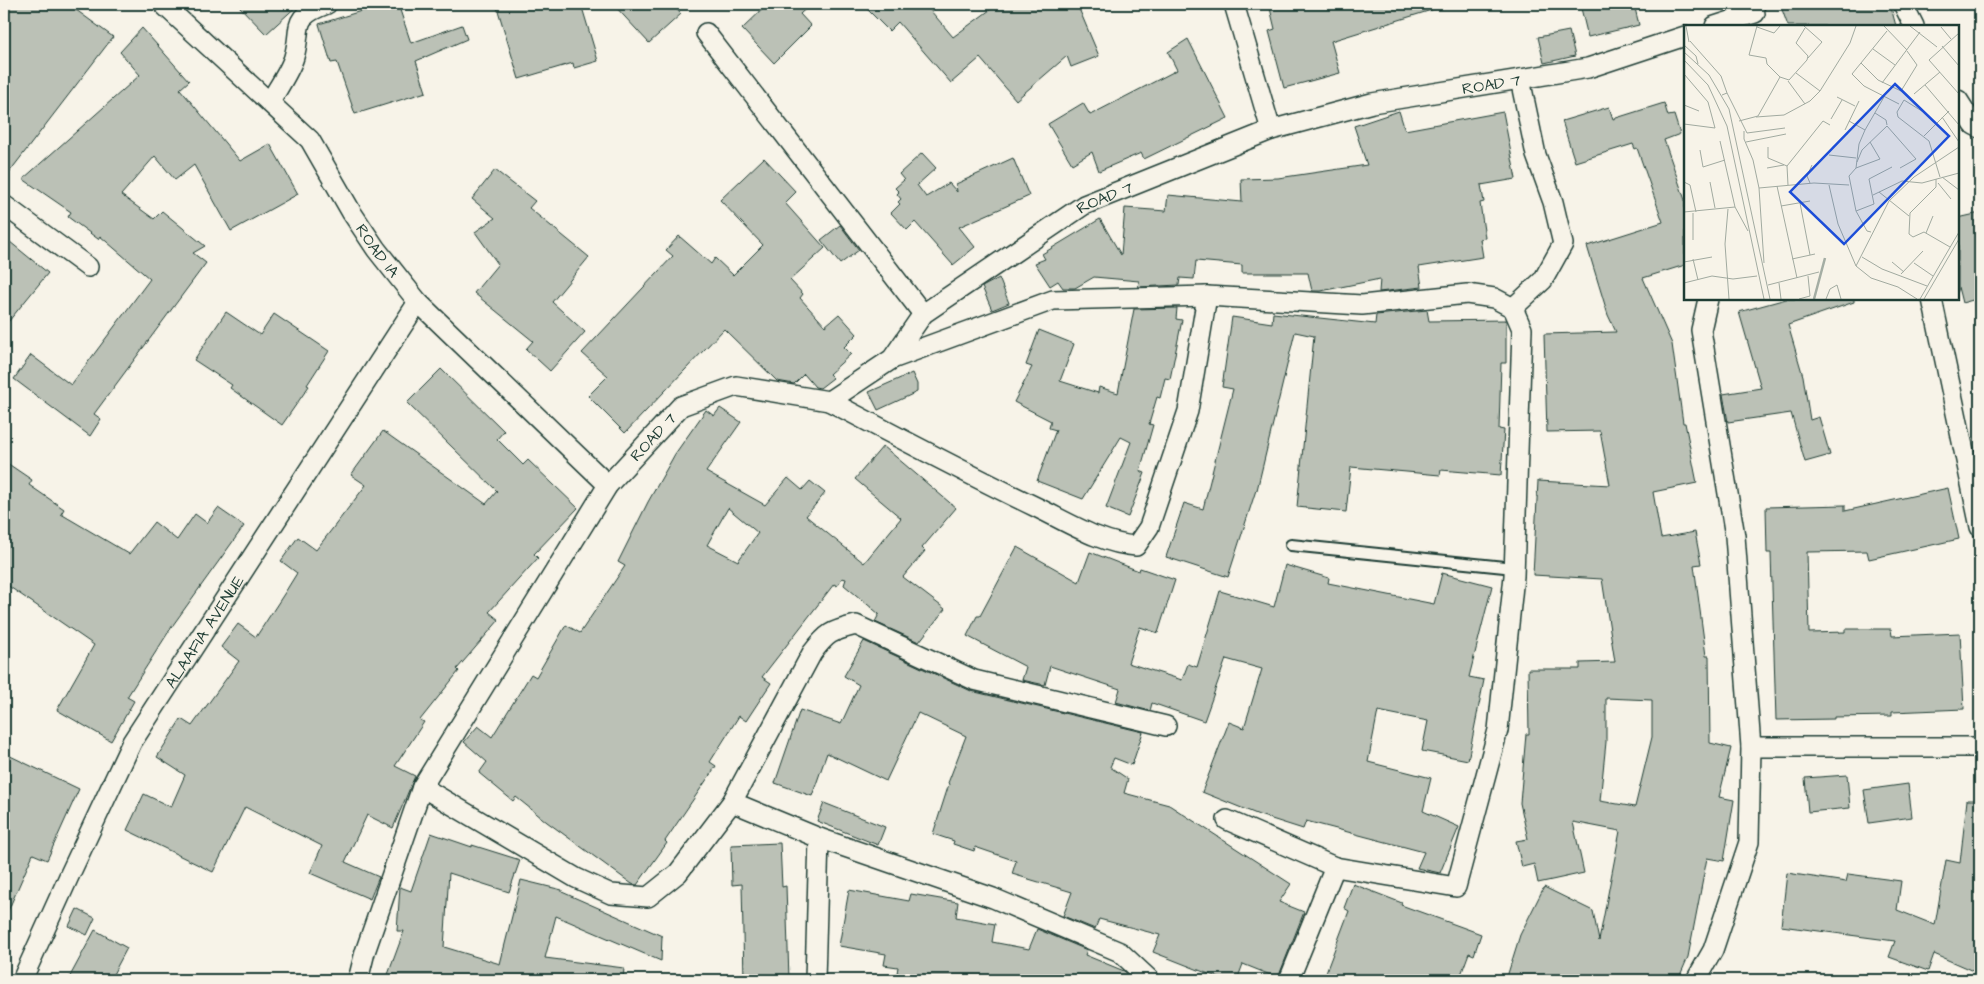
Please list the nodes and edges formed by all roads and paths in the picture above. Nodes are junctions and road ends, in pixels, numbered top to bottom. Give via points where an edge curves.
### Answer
1 (164, 4) edge
2 (327, 4) edge
3 (1234, 4) edge
4 (1902, 4) edge
5 (1756, 14) edge
6 (1718, 25) edge
7 (1913, 25) edge
8 (706, 33) dead end
9 (1684, 36) edge
10 (1520, 79) junction
11 (270, 102) junction
12 (1959, 102) edge
13 (1980, 128) edge
14 (1271, 130) junction
15 (4, 205) edge
16 (88, 267) dead end
17 (1206, 296) junction
18 (1708, 300) edge
19 (1932, 300) edge
20 (418, 302) junction
21 (1513, 308) junction
22 (923, 314) junction
23 (892, 359) junction
24 (829, 400) junction
25 (608, 485) junction
26 (1980, 527) edge
27 (1291, 545) dead end
28 (1514, 568) junction
29 (1166, 726) dead end
30 (1751, 747) junction
31 (1980, 747) edge
32 (422, 787) junction
33 (732, 802) junction
34 (1227, 820) dead end
35 (819, 838) junction
36 (1335, 867) junction
37 (22, 980) edge
38 (358, 980) edge
39 (815, 980) edge
40 (1150, 980) edge
41 (1289, 980) edge
42 (1696, 980) edge

1 - 11 street, ROAD 1A
2 - 11 street via 310,10 299,20 294,58
3 - 14 street
4 - 7 street
5 - 6 street
8 - 22 street
9 - 10 street, ROAD 7 via 1588,68
10 - 14 street, ROAD 7 via 1372,103
10 - 21 street via 1536,155 1553,202 1563,244 1543,280
11 - 20 street, ROAD 1A via 310,140 376,249
12 - 13 street via 1974,125
14 - 22 street, ROAD 7 via 1084,205
15 - 16 street
17 - 21 street via 1362,305 1467,294 1494,298
17 - 23 street via 1053,300
17 - 24 street via 1188,411 1149,528 1136,546 1120,545 1054,516
18 - 30 street via 1701,330 1735,536
19 - 26 street
20 - 25 street, ROAD 1A
20 - 37 street, ALAAFIA AVENUE via 132,742
21 - 28 street via 1522,330
22 - 23 street, ROAD 7
23 - 24 street, ROAD 7
24 - 25 street, ROAD 7 via 736,386 681,406
25 - 32 street, ROAD 7
27 - 28 lane
28 - 36 street via 1498,730 1456,887
29 - 33 street via 974,680 856,625 825,637 812,653
30 - 31 street
30 - 42 street via 1749,842 1712,950
32 - 33 street via 576,878 610,894 648,897 678,872
32 - 38 street, ROAD 7
33 - 35 street
34 - 36 street
35 - 39 street
35 - 40 street via 993,898 1120,952
36 - 41 street

